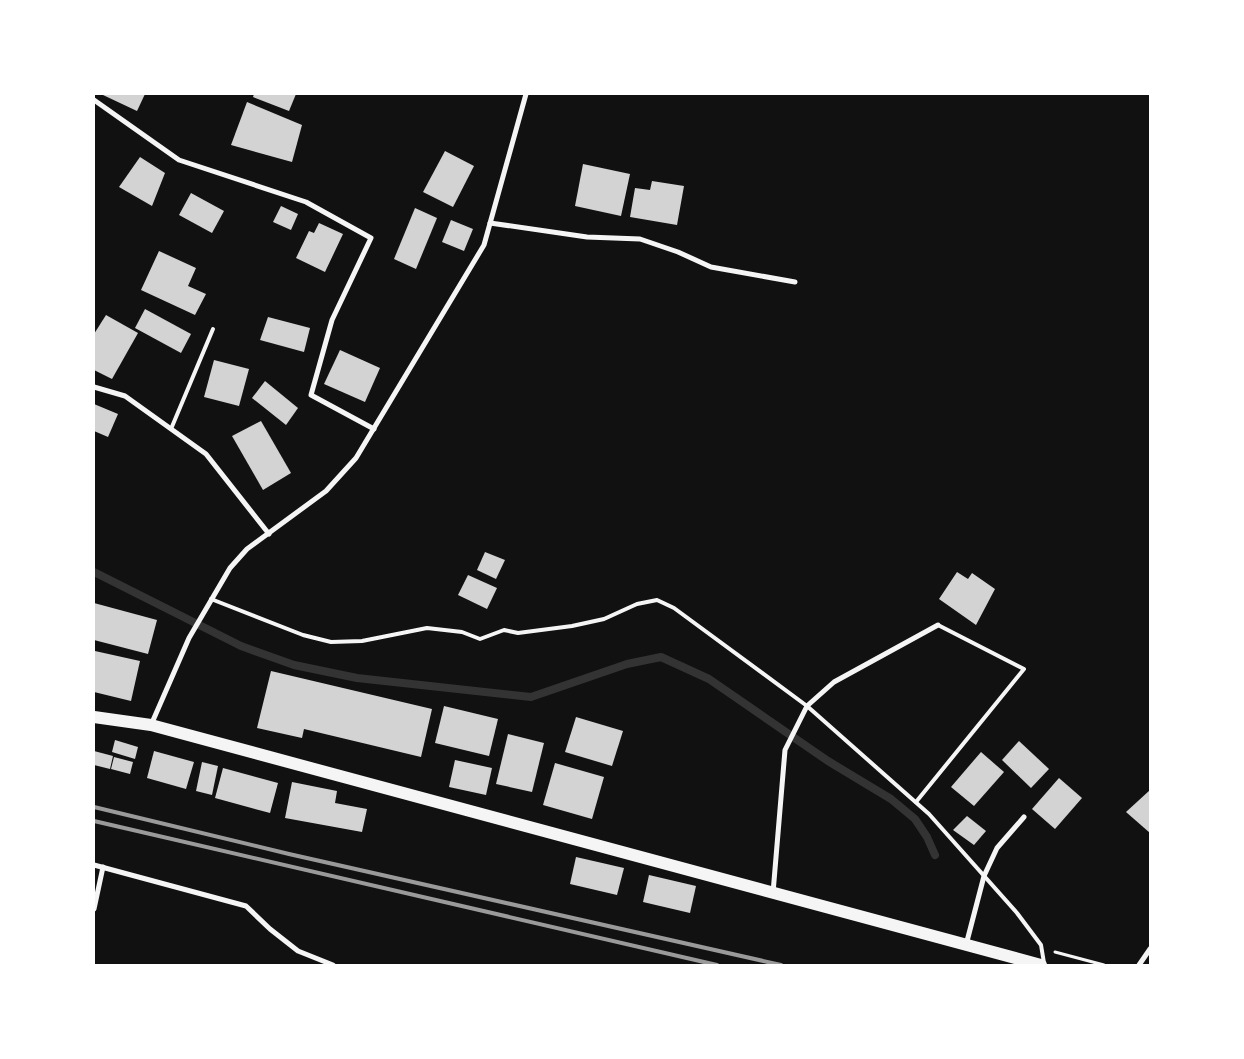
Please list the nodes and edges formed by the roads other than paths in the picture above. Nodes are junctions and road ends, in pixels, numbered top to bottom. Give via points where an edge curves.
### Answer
1 (526, 94) edge
2 (94, 100) edge
3 (490, 222) junction
4 (795, 282) dead end
5 (213, 329) dead end
6 (94, 387) edge
7 (171, 429) junction
8 (374, 429) junction
9 (269, 534) junction
10 (211, 599) junction
11 (938, 625) joint
12 (807, 706) junction
13 (94, 717) edge
14 (151, 726) junction
15 (916, 802) junction
16 (1024, 817) dead end
17 (94, 865) edge
18 (103, 867) junction
19 (984, 876) junction
20 (773, 893) junction
21 (94, 909) edge
22 (966, 945) junction
23 (1150, 948) edge
24 (332, 965) edge
25 (1042, 965) edge
26 (1139, 965) edge

1 - 3 street
2 - 8 street via 179,160 306,202 371,238 332,320 311,395
3 - 4 street via 587,237 640,239 710,267
3 - 8 street via 484,245
5 - 7 lane
6 - 7 street via 125,396
7 - 9 street via 206,454
8 - 9 street via 356,458 326,491
9 - 10 street via 247,549 230,568
10 - 12 lane via 303,635 331,642 362,641 427,628 462,632 480,639 504,630 518,633 604,619 637,604 657,600 674,608
10 - 14 street via 189,638
11 - 12 street via 834,682
11 - 15 lane via 1024,669
12 - 15 lane
12 - 20 street via 785,750
13 - 14 main road
14 - 20 main road
15 - 19 lane
16 - 19 street via 997,848
17 - 18 street
18 - 21 street
18 - 24 street via 246,906 298,951
19 - 22 street
19 - 25 lane via 1041,945
20 - 22 main road
22 - 25 main road
23 - 26 street

